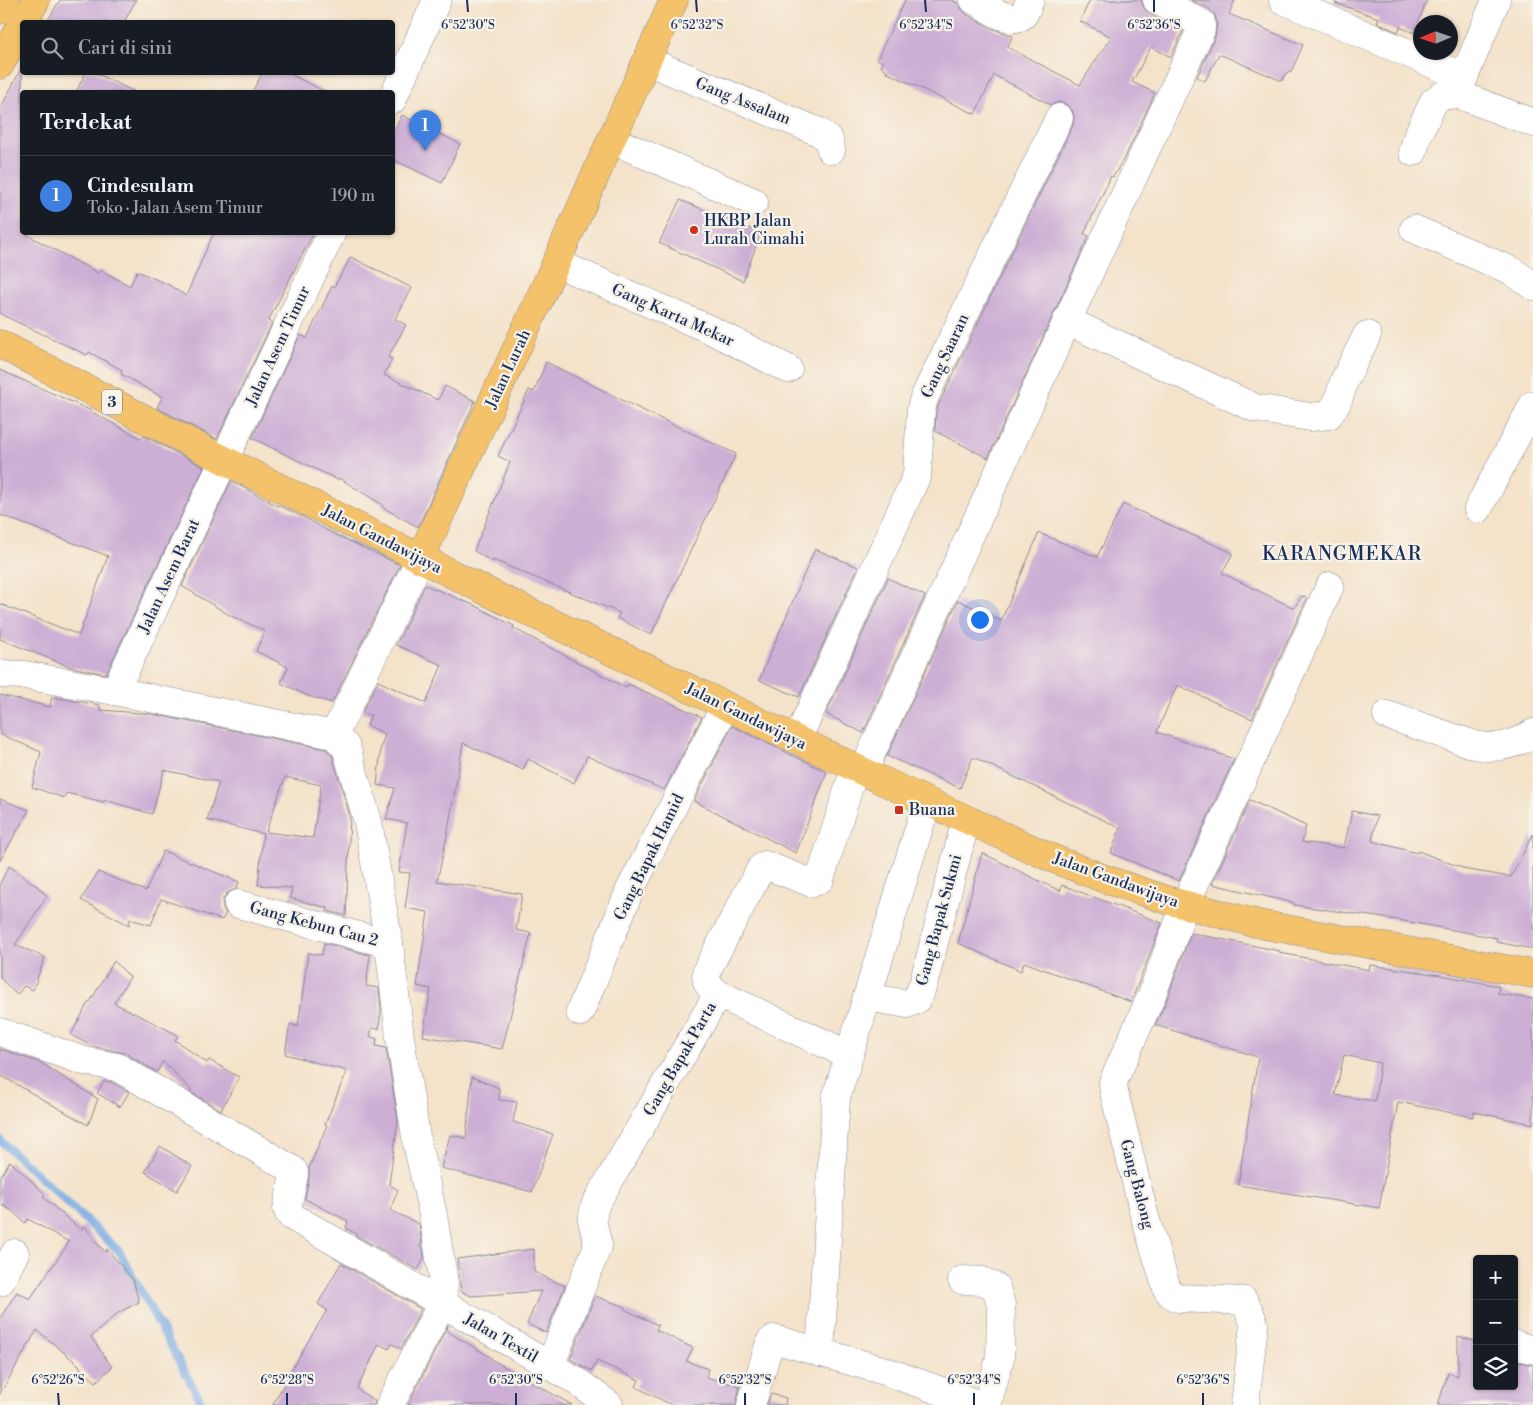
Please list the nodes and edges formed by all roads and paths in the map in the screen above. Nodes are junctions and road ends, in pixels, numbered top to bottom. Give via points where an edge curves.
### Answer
1 (5, 0) edge
2 (36, 0) edge
3 (436, 0) edge
4 (674, 0) edge
5 (974, 0) edge
6 (1030, 0) edge
7 (1157, 0) edge
8 (1283, 0) edge
9 (1496, 0) edge
10 (0, 10) edge
11 (25, 20) edge
12 (20, 28) edge
13 (647, 61) junction
14 (0, 65) edge
15 (1460, 86) junction
16 (395, 93) edge
17 (1058, 118) dead end
18 (1533, 123) edge
19 (612, 140) junction
20 (831, 150) dead end
21 (1413, 152) dead end
22 (754, 202) dead end
23 (1414, 229) dead end
24 (331, 235) edge
25 (556, 263) junction
26 (1533, 286) edge
27 (1067, 321) junction
28 (1367, 335) dead end
29 (0, 344) edge
30 (788, 369) dead end
31 (1533, 405) edge
32 (224, 460) junction
33 (1478, 509) dead end
34 (420, 559) junction
35 (1330, 586) dead end
36 (0, 674) edge
37 (115, 691) junction
38 (725, 706) junction
39 (1387, 715) dead end
40 (1533, 733) edge
41 (334, 735) junction
42 (797, 740) junction
43 (860, 770) junction
44 (927, 802) junction
45 (966, 820) junction
46 (238, 904) dead end
47 (1184, 905) junction
48 (389, 944) junction
49 (1533, 974) edge
50 (718, 994) junction
51 (867, 997) junction
52 (580, 1012) dead end
53 (0, 1032) edge
54 (849, 1055) junction
55 (14, 1253) dead end
56 (962, 1280) dead end
57 (0, 1282) edge
58 (442, 1303) junction
59 (1517, 1345) edge
60 (1533, 1350) edge
61 (820, 1353) junction
62 (550, 1366) junction
63 (974, 1404) edge
64 (390, 1405) edge
65 (609, 1405) edge
66 (751, 1405) edge
67 (1246, 1405) edge

1 - 10 main road
2 - 11 main road
3 - 16 street
4 - 13 main road, Jalan Lurah
5 - 6 street via 1008,19 1024,14
7 - 27 street via 1201,23 1201,30
8 - 15 street
9 - 15 street
12 - 14 main road
13 - 19 main road, Jalan Lurah
13 - 20 street, Gang Assalam via 819,132 829,140
15 - 18 street
15 - 21 street via 1434,101
17 - 42 street, Gang Saaran via 924,398 916,475
19 - 22 street
19 - 25 main road, Jalan Lurah
23 - 26 street via 1512,271
24 - 32 street, Jalan Asem Timur
25 - 30 street, Gang Karta Mekar via 711,330
25 - 34 main road, Jalan Lurah
27 - 28 street via 1255,408 1310,417 1329,414 1337,403
27 - 43 street via 876,745
29 - 32 main road, Jalan Gandawijaya / 3
31 - 33 street
32 - 34 main road, Jalan Gandawijaya / 3
32 - 37 street, Jalan Asem Barat
34 - 38 main road, Jalan Gandawijaya / 3
34 - 41 street, Jalan Lurah
35 - 47 street
36 - 37 street via 24,675
37 - 41 street
38 - 42 main road, Jalan Gandawijaya / 3
38 - 52 street, Gang Bapak Hamid via 630,890
39 - 40 street via 1475,745 1490,747 1527,738
41 - 48 street via 346,747 368,822
42 - 43 main road, Jalan Gandawijaya / 3
43 - 44 main road, Jalan Gandawijaya / 3
43 - 50 street, Gang Bapak Parta via 820,879 812,883 765,865 757,874 707,970 706,982
44 - 45 main road, Jalan Gandawijaya / 3
44 - 51 street
45 - 47 main road, Jalan Gandawijaya / 3 via 1105,879
45 - 51 street, Gang Bapak Sukmi via 923,986 916,1000 906,1004
46 - 48 street, Gang Kebun Cau 2
47 - 49 main road, Jalan Gandawijaya / 3 via 1259,924
47 - 67 street, Gang Balong via 1152,997 1112,1084 1144,1214 1170,1294 1178,1298 1244,1301 1250,1312 1254,1324
48 - 58 street via 417,1143 440,1254 444,1283
50 - 54 street
50 - 62 street, Gang Bapak Parta via 596,1205 592,1220 598,1245
51 - 54 street
53 - 58 street, Jalan Textil via 84,1061 117,1067 293,1170 287,1210 291,1216
54 - 61 street via 836,1098
55 - 57 street
56 - 63 street via 982,1281 996,1287 1001,1305 1000,1358
58 - 62 street, Jalan Textil
58 - 64 street
59 - 60 street
61 - 63 street via 885,1371
61 - 66 street via 774,1340 770,1342
62 - 65 street, Jalan Textil

